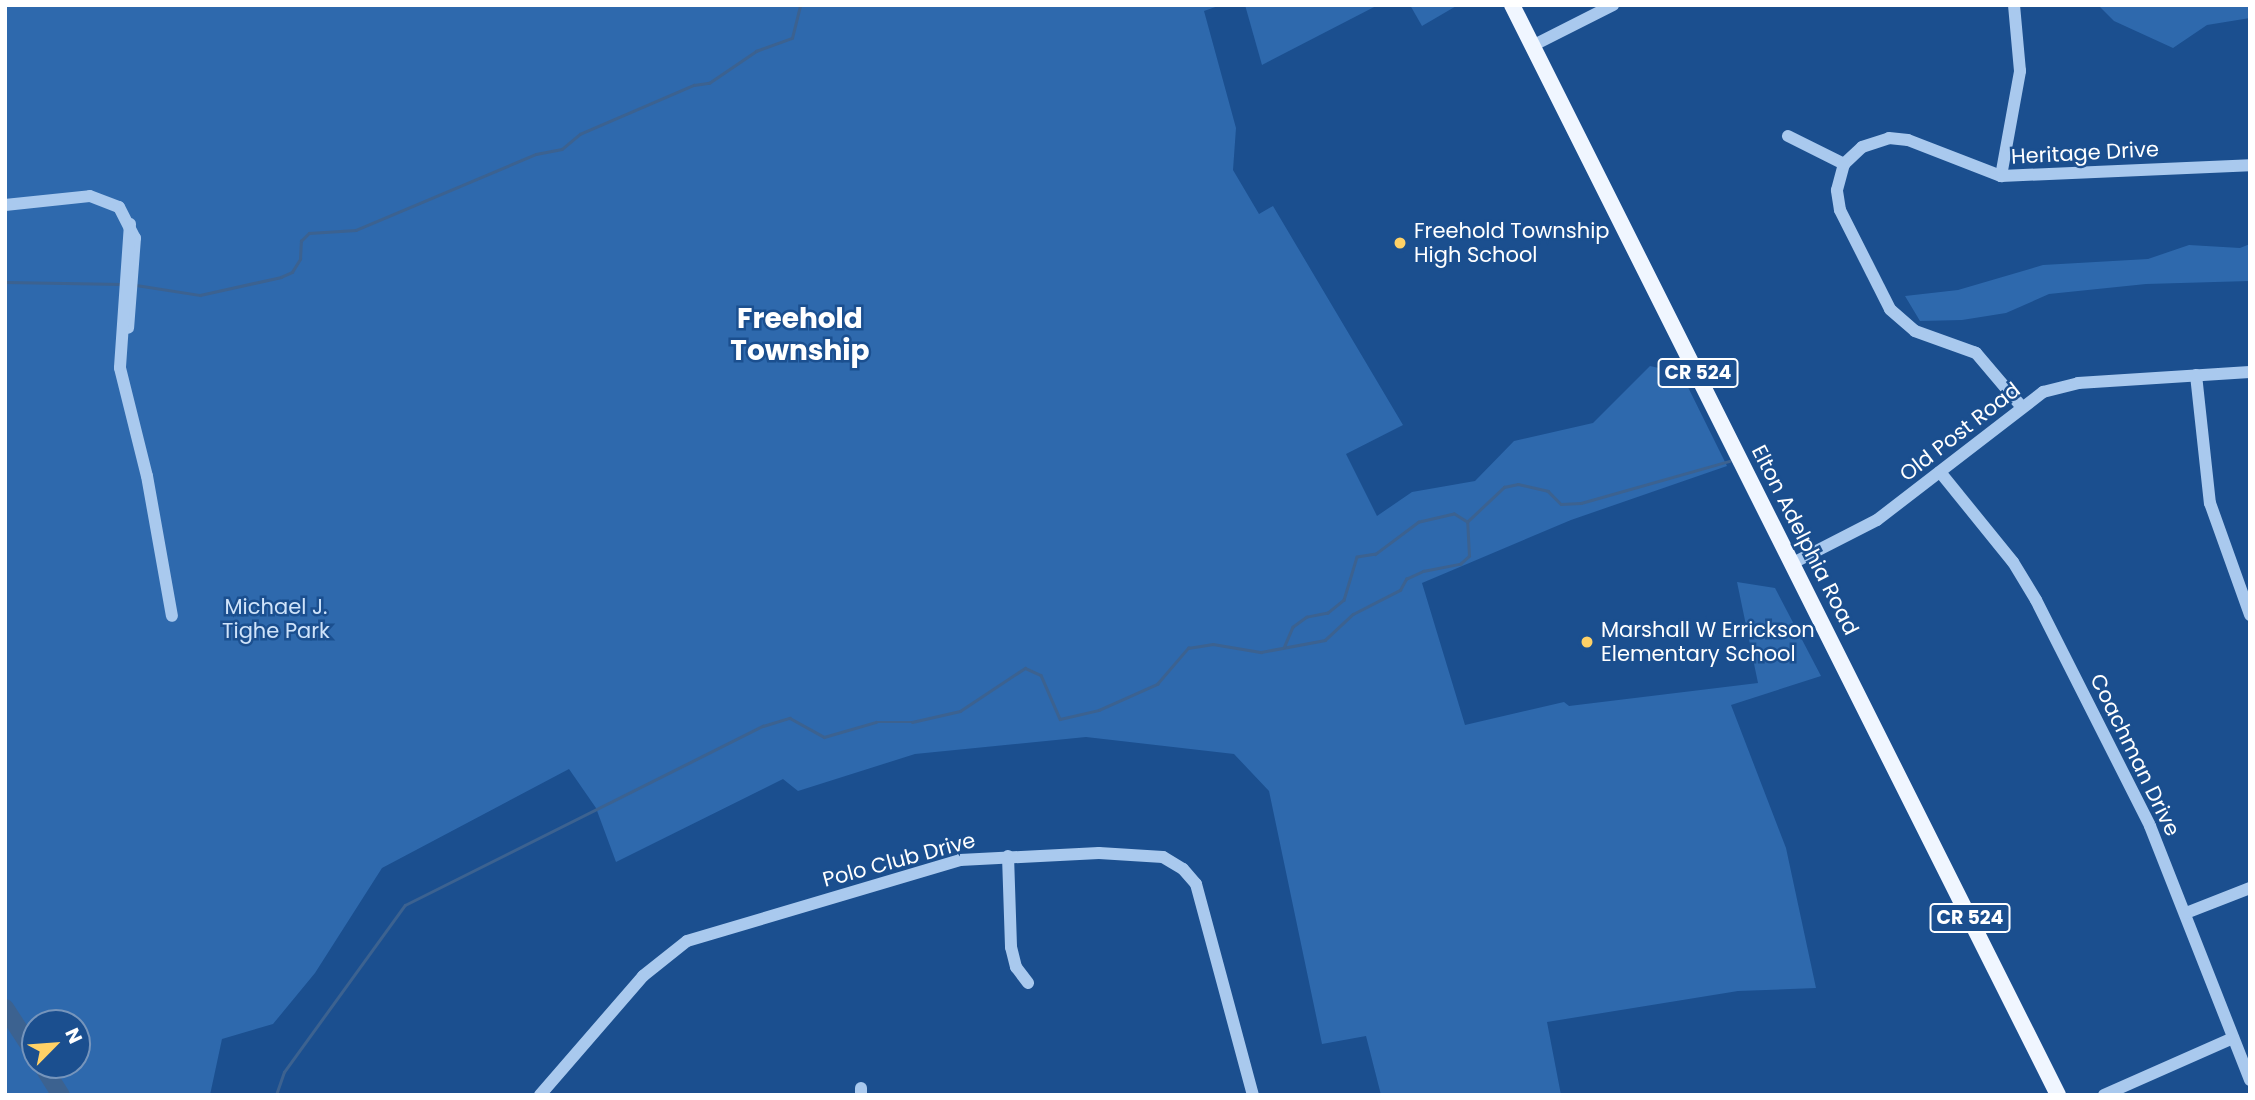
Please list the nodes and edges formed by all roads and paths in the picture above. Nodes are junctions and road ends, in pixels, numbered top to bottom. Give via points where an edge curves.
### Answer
1 (1512, 5) edge
2 (1613, 5) edge
3 (2014, 5) edge
4 (1532, 46) junction
5 (1788, 136) dead end
6 (1844, 164) junction
7 (2250, 165) edge
8 (2001, 176) junction
9 (5, 205) edge
10 (2250, 372) edge
11 (2196, 375) junction
12 (2021, 406) junction
13 (1940, 472) junction
14 (1793, 563) junction
15 (2250, 615) edge
16 (172, 616) dead end
17 (1008, 856) junction
18 (2250, 888) edge
19 (2186, 913) junction
20 (1028, 983) dead end
21 (2233, 1038) junction
22 (2250, 1080) edge
23 (540, 1095) edge
24 (1253, 1095) edge
25 (2058, 1095) edge
26 (2104, 1095) edge

1 - 4 main road, Elton Adelphia Road / CR 524
2 - 4 street
3 - 8 street via 2020,71
4 - 14 main road, Elton Adelphia Road / CR 524
5 - 6 street
6 - 8 street, Heritage Drive via 1869,143 1900,138
6 - 12 street via 1837,190 1840,210 1890,309 1915,331 1976,353
7 - 8 street, Heritage Drive
9 - 16 street via 99,197 119,207 130,224 135,238 128,277 124,391 147,476
10 - 11 street, Old Post Road
11 - 12 street, Old Post Road via 2067,384
11 - 15 street via 2210,503
12 - 13 street, Old Post Road
13 - 14 street, Old Post Road via 1877,520
13 - 19 street, Coachman Drive via 2013,562 2036,600 2150,826
14 - 25 main road, Elton Adelphia Road / CR 524
17 - 20 street via 1011,947 1016,967
17 - 23 street, Polo Club Drive via 960,860 687,942 649,969
17 - 24 street, Polo Club Drive via 1141,853 1163,857 1183,869 1202,896
18 - 19 street
19 - 21 street, Coachman Drive
21 - 22 street, Coachman Drive
21 - 26 street

